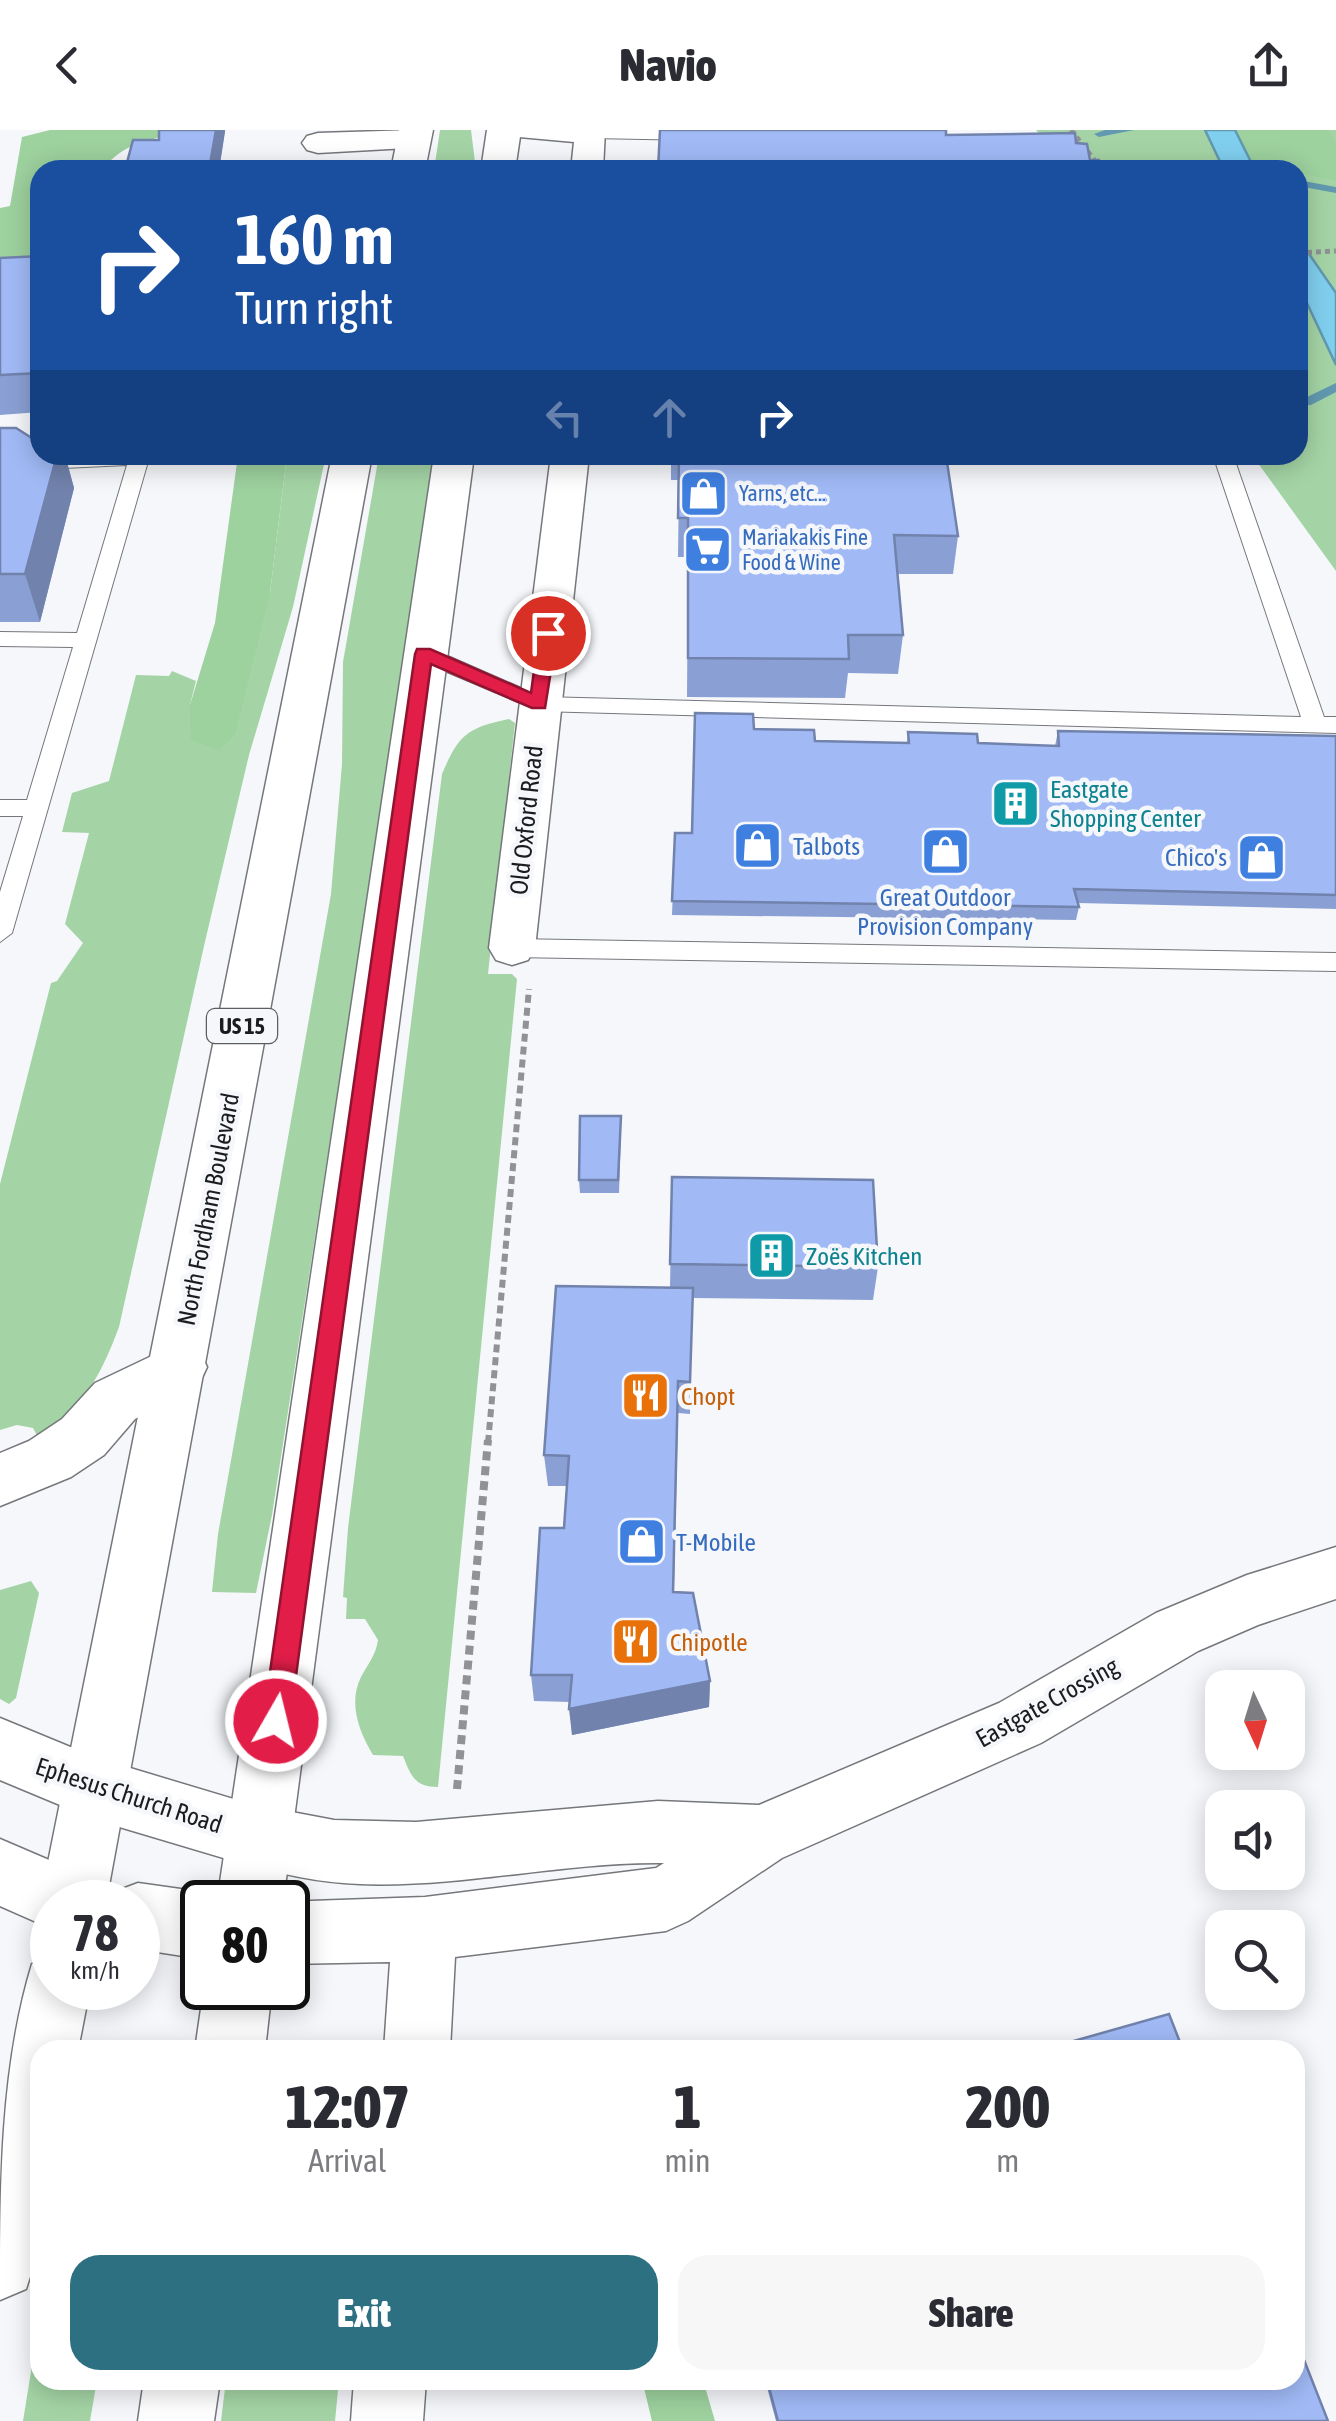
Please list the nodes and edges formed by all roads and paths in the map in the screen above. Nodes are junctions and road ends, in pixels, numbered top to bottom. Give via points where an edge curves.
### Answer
1 (504, 130) edge
2 (530, 130) edge
3 (1070, 130) edge
4 (590, 133) junction
5 (706, 134) edge
6 (413, 147) edge
7 (316, 148) edge
8 (500, 160) edge
9 (588, 160) edge
10 (1094, 160) edge
11 (1336, 251) edge
12 (1308, 252) edge
13 (30, 463) edge
14 (0, 465) edge
15 (137, 465) edge
16 (350, 465) edge
17 (452, 465) edge
18 (569, 465) edge
19 (1227, 465) edge
20 (0, 638) edge
21 (87, 640) junction
22 (424, 654) junction
23 (539, 704) junction
24 (1325, 724) edge
25 (0, 808) edge
26 (38, 808) junction
27 (0, 933) edge
28 (512, 948) junction
29 (1336, 962) edge
30 (178, 1367) junction
31 (0, 1480) edge
32 (1336, 1573) edge
33 (0, 1748) edge
34 (96, 1788) junction
35 (260, 1836) junction
36 (760, 1836) junction
37 (452, 1850) junction
38 (0, 1872) edge
39 (75, 1880) edge
40 (253, 1880) edge
41 (30, 1885) edge
42 (425, 1929) junction
43 (310, 1932) edge
44 (51, 2010) edge
45 (235, 2010) edge
46 (45, 2040) edge
47 (231, 2040) edge
48 (418, 2040) edge
49 (30, 2115) edge
50 (0, 2263) edge
51 (181, 2390) edge
52 (389, 2390) edge
53 (176, 2421) edge
54 (387, 2421) edge

1 - 8 main road
2 - 4 street
3 - 10 path
4 - 5 lane
4 - 9 street
6 - 7 street
11 - 12 path
13 - 14 lane
15 - 21 lane
16 - 30 main road, North Fordham Boulevard / US 15
17 - 22 main road
18 - 23 street, Old Oxford Road
19 - 24 lane
20 - 21 lane
21 - 26 lane
22 - 23 lane
22 - 35 main road
23 - 24 lane
23 - 28 street, Old Oxford Road
25 - 26 lane
26 - 27 lane
28 - 29 lane
28 - 37 path via 530,977
30 - 31 main road via 115,1401 83,1437 50,1459
30 - 34 main road, North Fordham Boulevard / US 15
32 - 36 street, Eastgate Crossing via 1177,1632 1020,1723
33 - 34 main road, Ephesus Church Road
34 - 35 main road, Ephesus Church Road
34 - 39 main road, North Fordham Boulevard / US 15
35 - 37 street, Eastgate Crossing via 334,1851
35 - 40 main road
36 - 37 street, Eastgate Crossing via 658,1832
36 - 42 street, Eastgate Crossing via 666,1899
38 - 41 main road
42 - 43 street, Eastgate Crossing
42 - 48 street
44 - 46 main road
45 - 47 main road
49 - 50 main road
51 - 53 main road
52 - 54 street

